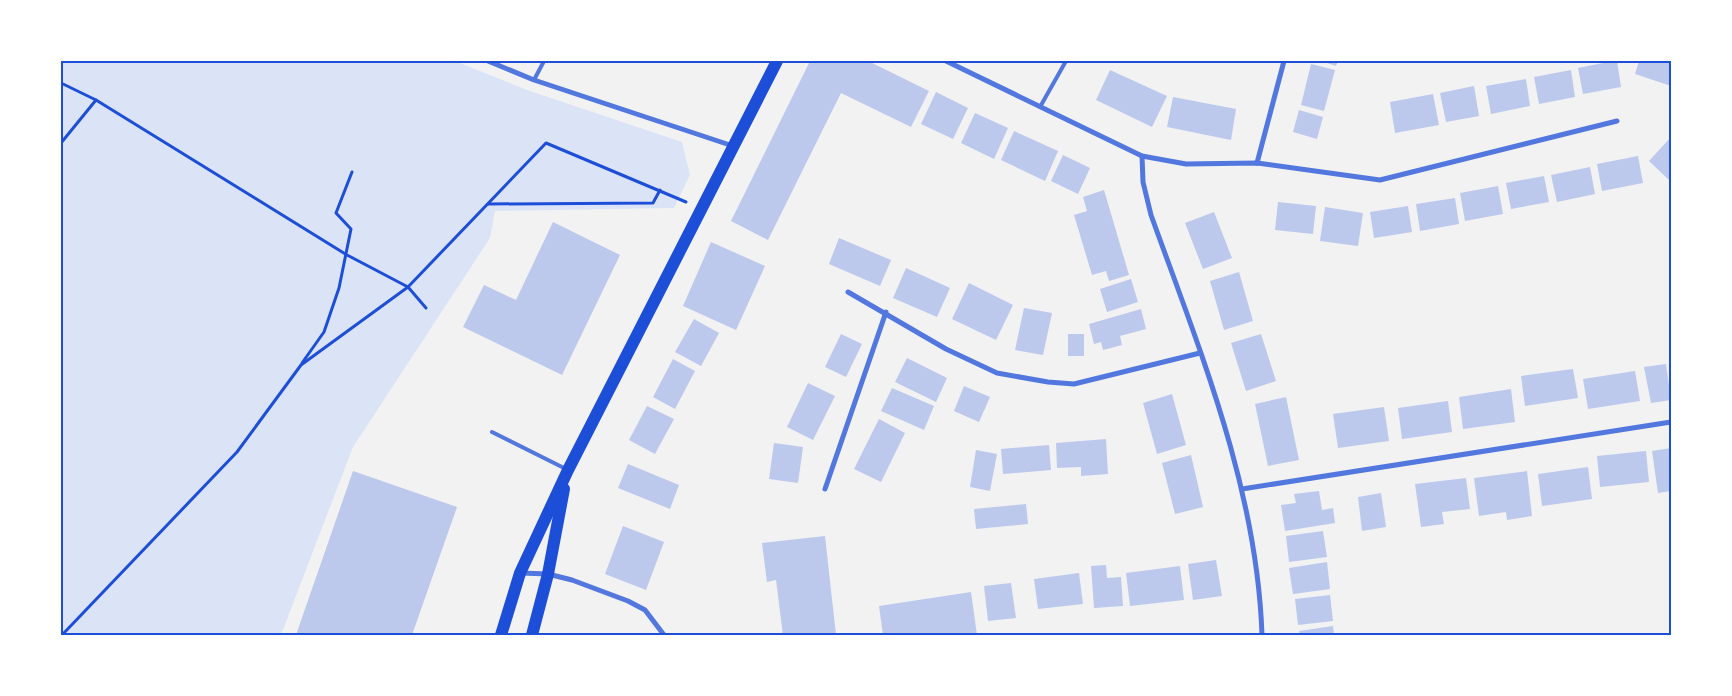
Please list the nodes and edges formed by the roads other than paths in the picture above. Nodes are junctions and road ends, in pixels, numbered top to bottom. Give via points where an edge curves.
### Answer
1 (488, 61) edge
2 (544, 61) edge
3 (777, 61) edge
4 (946, 61) edge
5 (1066, 61) edge
6 (1284, 61) edge
7 (534, 80) junction
8 (1040, 107) junction
9 (1617, 121) dead end
10 (733, 146) junction
11 (1142, 156) junction
12 (1257, 163) junction
13 (848, 292) dead end
14 (886, 312) junction
15 (1200, 353) junction
16 (1671, 422) edge
17 (492, 432) dead end
18 (568, 470) junction
19 (825, 489) dead end
20 (1242, 489) junction
21 (520, 573) junction
22 (548, 574) junction
23 (501, 635) edge
24 (532, 635) edge
25 (664, 635) edge
26 (1262, 635) edge

1 - 7 street
2 - 7 lane
3 - 10 main road
4 - 8 street
5 - 8 lane
6 - 12 street
7 - 10 street
8 - 11 street
9 - 12 street via 1380,180
10 - 18 main road
11 - 12 street via 1186,164
11 - 15 street via 1143,182 1151,215
13 - 14 street
14 - 15 street via 946,349 997,373 1048,382 1074,384
14 - 19 street
15 - 20 street via 1223,418
16 - 20 street
17 - 18 lane
18 - 21 main road
18 - 22 main road
20 - 26 street via 1261,603
21 - 22 street
21 - 23 main road
22 - 24 main road
22 - 25 street via 628,601 645,610

